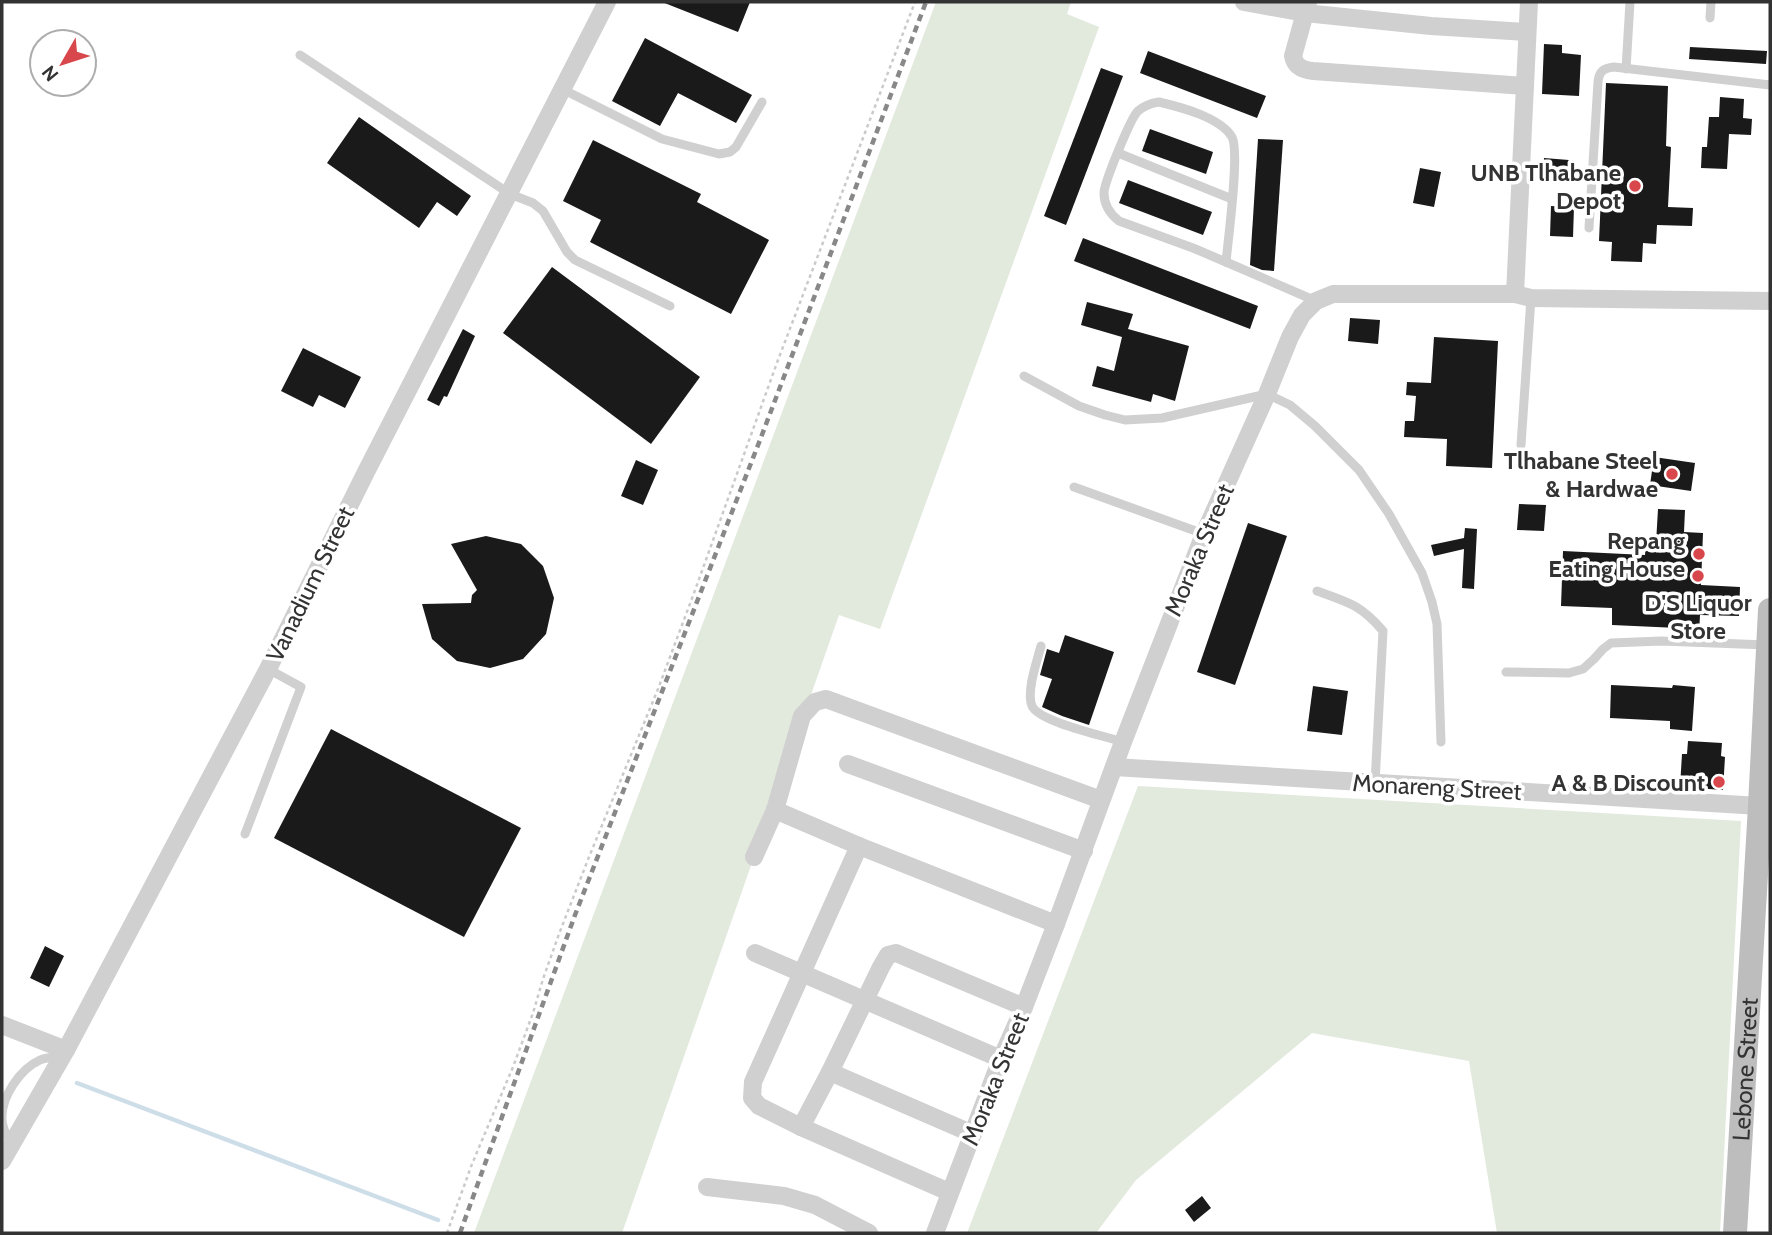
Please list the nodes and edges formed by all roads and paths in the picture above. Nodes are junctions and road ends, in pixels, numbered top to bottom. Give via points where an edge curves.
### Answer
1 (607, 2) edge
2 (915, 2) edge
3 (1244, 2) edge
4 (1529, 2) edge
5 (1630, 2) edge
6 (1711, 2) edge
7 (1307, 8) edge
8 (1710, 18) dead end
9 (1527, 32) junction
10 (300, 55) dead end
11 (1626, 69) junction
12 (1770, 85) edge
13 (1525, 86) junction
14 (562, 89) junction
15 (762, 102) dead end
16 (1118, 153) junction
17 (510, 194) junction
18 (1232, 199) junction
19 (1589, 228) dead end
20 (1226, 262) junction
21 (1523, 296) junction
22 (1316, 301) junction
23 (1770, 301) edge
24 (670, 306) dead end
25 (1024, 376) dead end
26 (1267, 394) junction
27 (1521, 445) dead end
28 (1074, 487) dead end
29 (1204, 534) junction
30 (1317, 591) dead end
31 (1770, 610) edge
32 (1041, 646) dead end
33 (1769, 650) edge
34 (268, 669) junction
35 (1506, 671) dead end
36 (1441, 741) dead end
37 (1123, 742) junction
38 (848, 764) dead end
39 (1114, 767) junction
40 (1375, 783) junction
41 (1101, 800) junction
42 (775, 810) junction
43 (1763, 820) edge
44 (245, 834) dead end
45 (859, 846) junction
46 (1084, 850) junction
47 (754, 857) dead end
48 (1056, 924) junction
49 (755, 953) dead end
50 (801, 974) junction
51 (864, 1001) junction
52 (1024, 1007) junction
53 (2, 1025) edge
54 (64, 1053) junction
55 (1001, 1059) junction
56 (830, 1072) junction
57 (801, 1127) junction
58 (973, 1134) junction
59 (11, 1145) junction
60 (2, 1161) edge
61 (708, 1187) dead end
62 (949, 1192) junction
63 (447, 1233) edge
64 (869, 1233) edge
65 (934, 1233) edge
66 (1735, 1233) edge

1 - 14 street, Vanadium Street
2 - 63 path via 681,629 583,870 513,1067
3 - 7 street
4 - 9 street
5 - 11 lane
6 - 8 lane
7 - 9 street via 1431,26
7 - 13 street via 1293,56 1301,68
9 - 13 street
10 - 17 lane
11 - 12 lane
11 - 19 lane via 1606,68 1598,77
13 - 21 street
14 - 15 lane via 662,139 719,155 736,147
14 - 17 street, Vanadium Street
16 - 18 lane
16 - 18 lane via 1134,116 1152,103 1212,119 1234,143
16 - 20 lane via 1104,190 1111,214
17 - 24 lane via 543,211 575,260
17 - 34 street, Vanadium Street
18 - 20 lane
20 - 22 lane
21 - 22 street via 1333,294
21 - 23 street
21 - 27 lane
22 - 26 street, Moraka Street via 1290,337
25 - 26 lane via 1079,406 1125,420 1162,418
26 - 29 street, Moraka Street
26 - 36 lane via 1290,405 1359,470 1423,573 1437,624
28 - 29 lane
29 - 37 street, Moraka Street
30 - 40 lane via 1352,604 1383,631
31 - 33 street, Lebone Street
32 - 37 lane via 1030,697 1038,714
33 - 35 lane via 1620,642 1602,649 1583,669 1569,673
33 - 43 street, Lebone Street
34 - 44 lane via 301,687
34 - 54 street, Vanadium Street
37 - 39 street, Moraka Street
38 - 46 street
39 - 40 street, Monareng Street
39 - 41 street, Moraka Street
40 - 43 street, Monareng Street
41 - 42 street via 826,699 802,716
41 - 46 street, Moraka Street
42 - 45 street
42 - 47 street
43 - 66 street, Lebone Street
45 - 48 street
45 - 50 street
46 - 48 street, Moraka Street
48 - 52 street, Moraka Street
49 - 50 street
50 - 51 street
50 - 57 street via 751,1093 759,1106
51 - 52 street via 884,960 895,953
51 - 55 street
51 - 56 street
52 - 55 street, Moraka Street
53 - 54 street
54 - 59 street, Vanadium Street
54 - 59 lane via 41,1060 12,1086 2,1108
55 - 58 street, Moraka Street
56 - 57 street
56 - 58 street
57 - 62 street
58 - 62 street, Moraka Street
59 - 60 street, Vanadium Street
61 - 64 street via 784,1196 815,1205
62 - 65 street, Moraka Street

